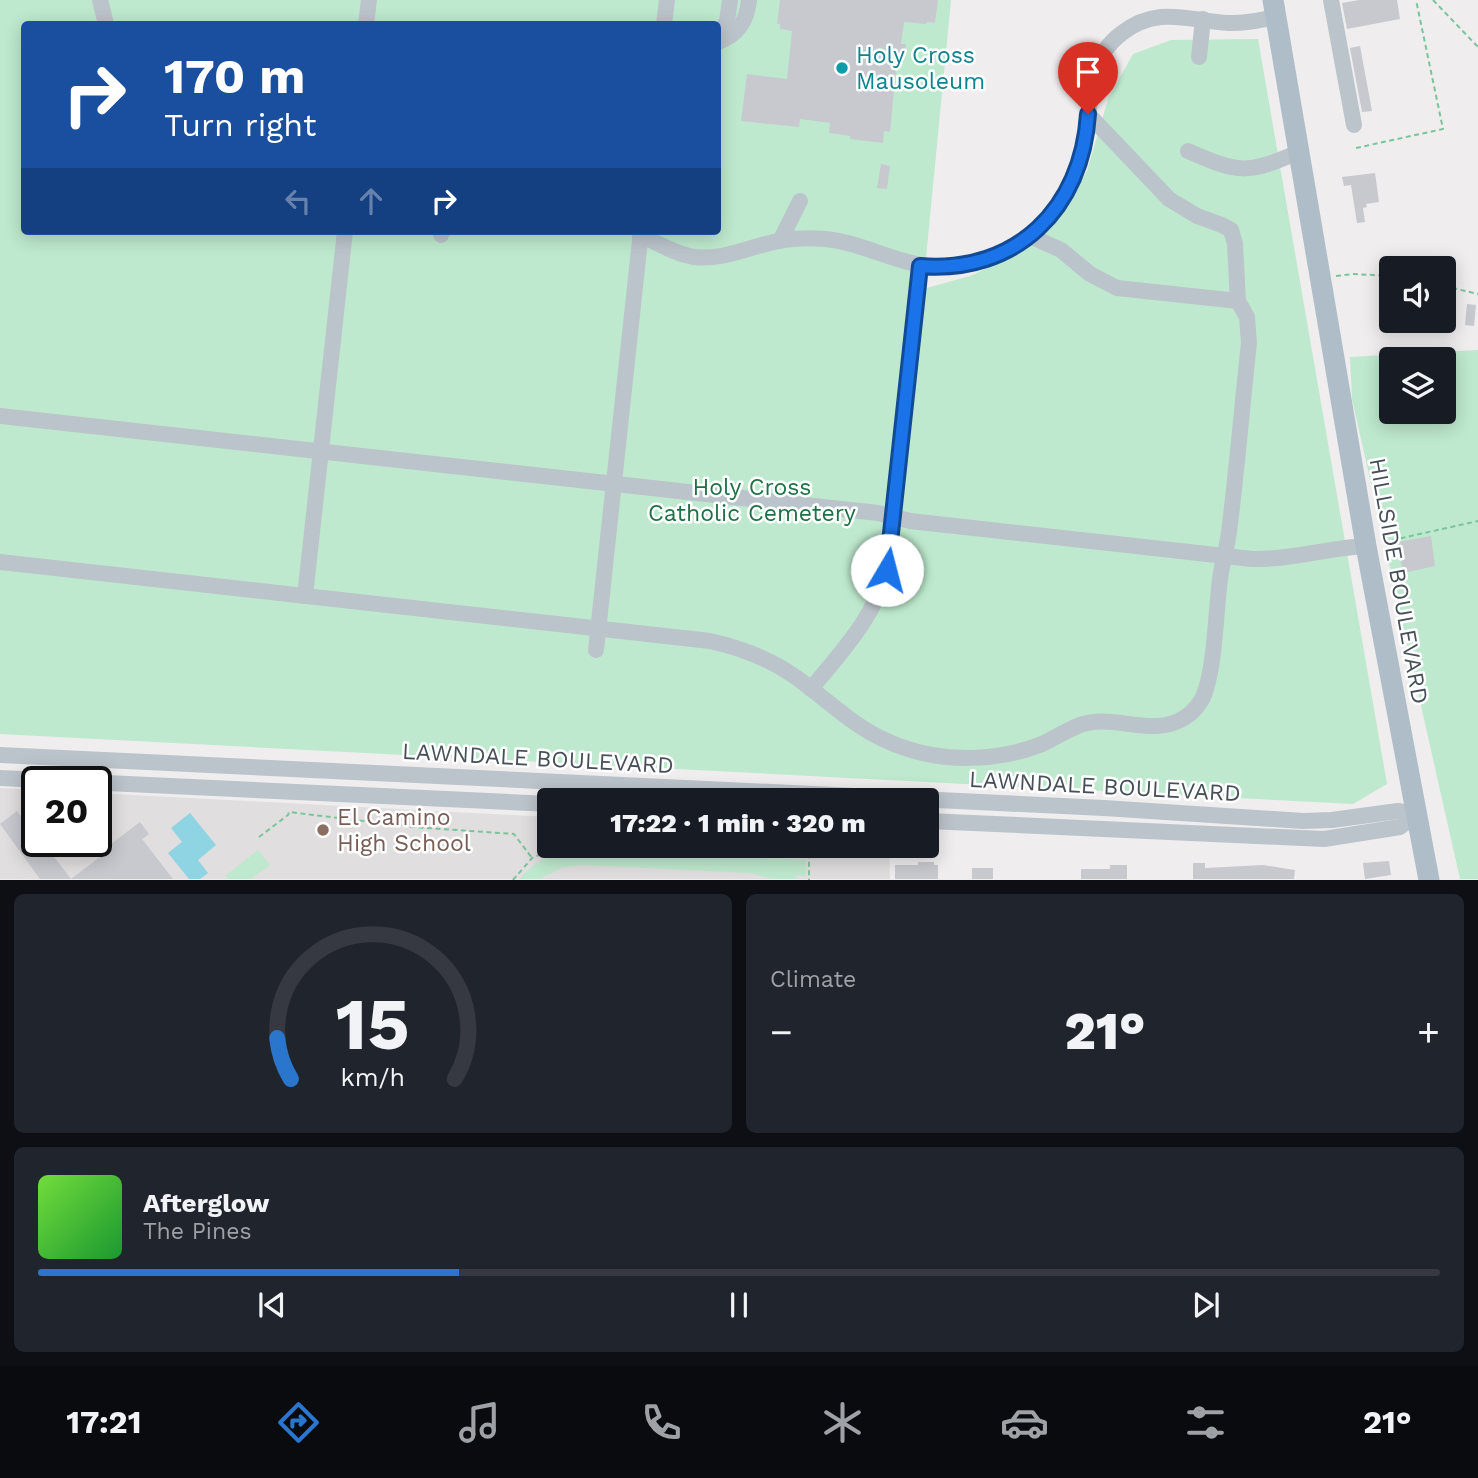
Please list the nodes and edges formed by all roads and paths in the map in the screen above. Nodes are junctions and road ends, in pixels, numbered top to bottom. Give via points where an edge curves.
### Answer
1 (100, 0) edge
2 (369, 0) edge
3 (667, 0) edge
4 (730, 0) edge
5 (749, 0) edge
6 (1331, 0) edge
7 (1416, 0) edge
8 (1433, 0) edge
9 (1274, 9) edge
10 (1203, 19) junction
11 (105, 21) edge
12 (366, 21) edge
13 (664, 21) edge
14 (721, 33) edge
15 (721, 38) edge
16 (1478, 47) edge
17 (1199, 57) dead end
18 (1088, 114) junction
19 (1354, 125) dead end
20 (1356, 148) dead end
21 (1188, 151) dead end
22 (1299, 152) junction
23 (800, 201) dead end
24 (345, 235) edge
25 (640, 235) edge
26 (644, 235) edge
27 (1030, 236) junction
28 (780, 241) junction
29 (920, 266) junction
30 (1379, 275) edge
31 (1320, 278) junction
32 (1456, 289) edge
33 (1478, 294) edge
34 (1238, 301) junction
35 (0, 416) edge
36 (321, 452) junction
37 (614, 484) junction
38 (894, 517) junction
39 (1478, 521) edge
40 (1366, 546) junction
41 (1224, 556) junction
42 (0, 562) edge
43 (305, 596) junction
44 (599, 628) junction
45 (596, 650) dead end
46 (811, 689) junction
47 (0, 755) edge
48 (0, 778) edge
49 (537, 802) edge
50 (1417, 814) junction
51 (939, 822) edge
52 (259, 837) dead end
53 (537, 856) edge
54 (532, 858) junction
55 (809, 858) edge
56 (513, 880) edge
57 (809, 880) edge
58 (1429, 880) edge

1 - 11 street
2 - 12 street
3 - 13 street
4 - 14 street
5 - 15 street via 740,29
6 - 19 street
7 - 20 path via 1443,129
8 - 16 path
9 - 10 street via 1237,23
9 - 22 main road, HILLSIDE BOULEVARD
10 - 17 street
10 - 18 street via 1158,16 1117,37 1095,70
18 - 27 street via 1074,178 1056,208
18 - 34 street via 1169,199 1231,230 1236,244
21 - 22 street via 1246,170
22 - 31 main road, HILLSIDE BOULEVARD
23 - 28 street
24 - 36 street
25 - 37 street
26 - 28 street via 677,252 707,257
27 - 29 street via 975,263
27 - 34 street via 1061,250 1090,274 1117,288
28 - 29 street via 843,242
29 - 38 street
30 - 31 path
31 - 40 main road, HILLSIDE BOULEVARD
32 - 33 path
34 - 41 street via 1250,333
35 - 36 street
36 - 37 street
36 - 43 street
37 - 38 street
37 - 44 street
38 - 41 street
38 - 46 street via 887,570 875,604 857,634
39 - 40 path
40 - 41 street via 1273,558
40 - 50 main road, HILLSIDE BOULEVARD
41 - 46 street via 1206,690 1195,709 1174,723 1093,722 1024,750 958,758 888,742 854,724
42 - 43 street
43 - 44 street
44 - 45 street
44 - 46 street via 727,645 780,666
47 - 50 street, LAWNDALE BOULEVARD via 1303,821 1398,811
48 - 49 street, LAWNDALE BOULEVARD
50 - 51 street, LAWNDALE BOULEVARD via 1389,830 1317,839
50 - 58 main road, HILLSIDE BOULEVARD
52 - 54 path via 289,812 514,834
53 - 54 path
54 - 56 path
55 - 57 path

